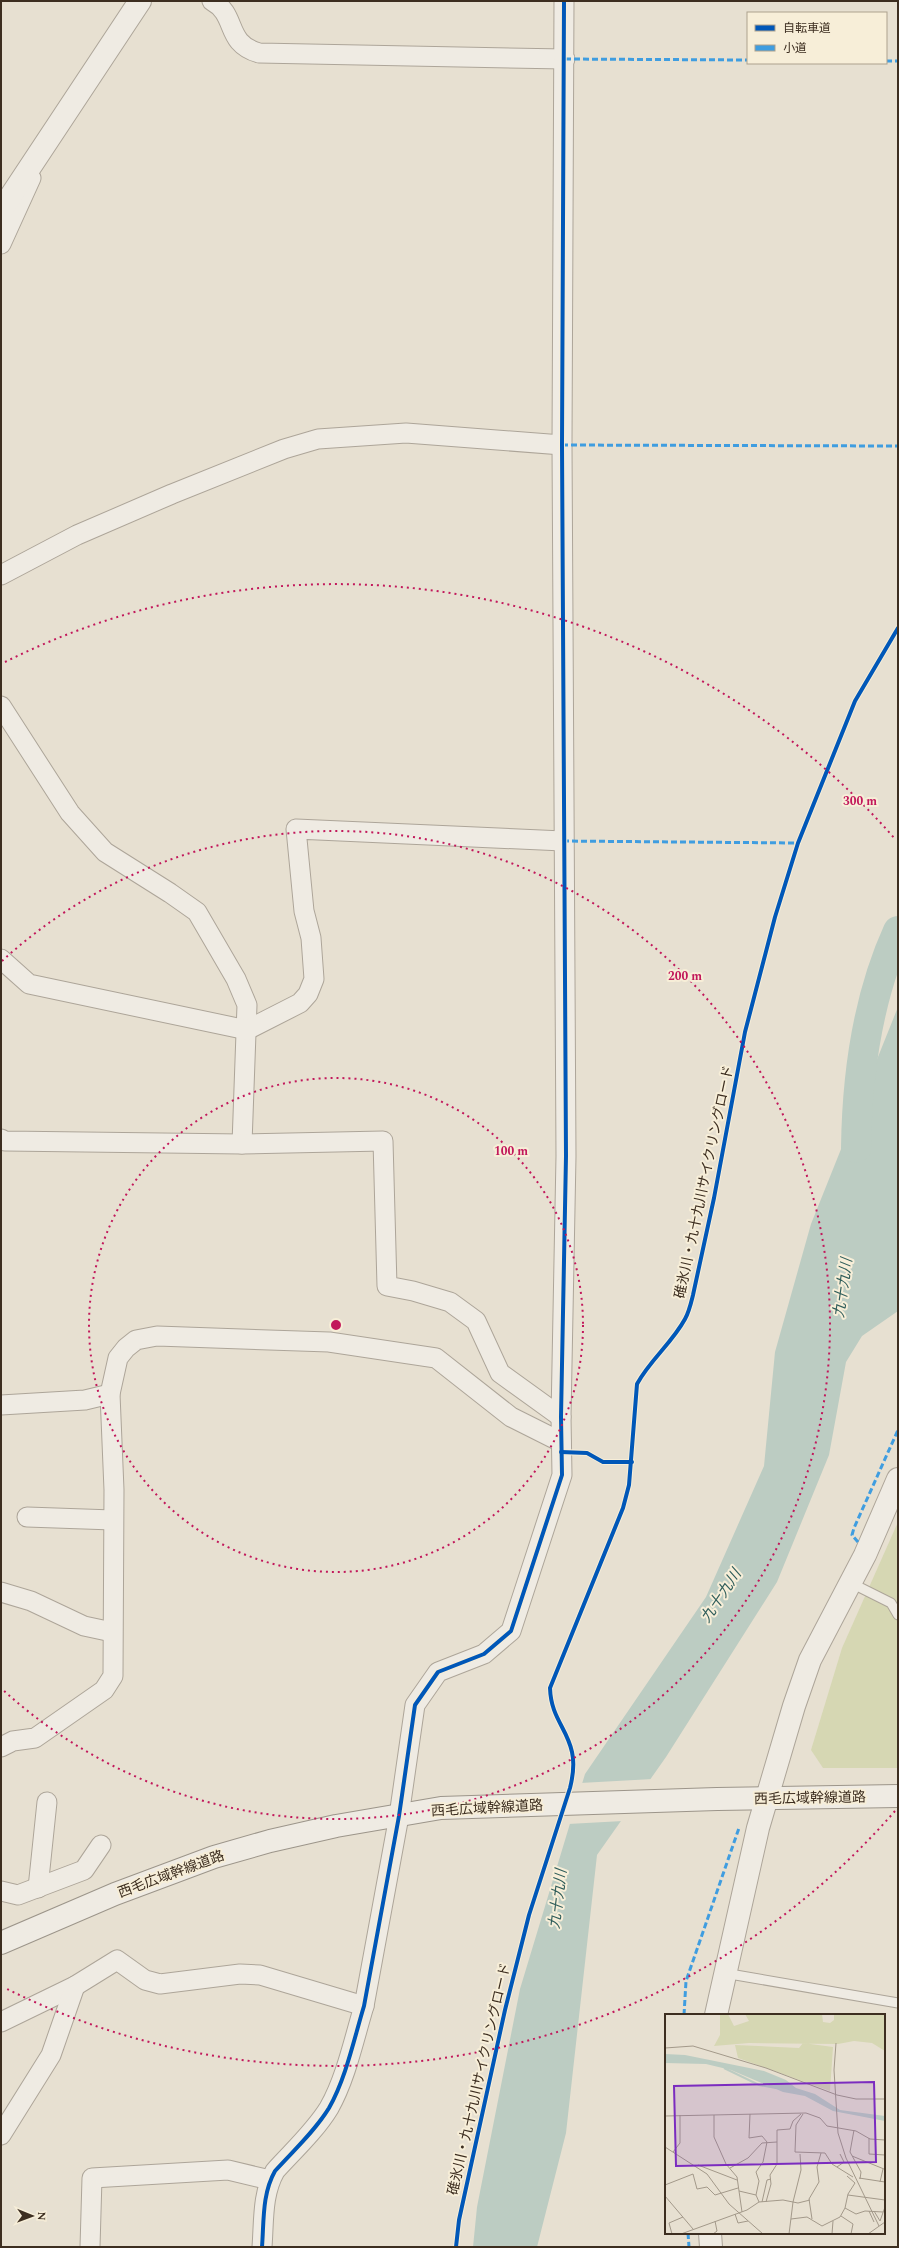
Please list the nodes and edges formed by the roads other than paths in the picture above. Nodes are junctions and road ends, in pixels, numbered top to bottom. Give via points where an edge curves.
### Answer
1 (140, 1) edge
2 (212, 1) edge
3 (564, 1) edge
4 (565, 59) junction
5 (48, 140) junction
6 (1, 211) edge
7 (1, 244) edge
8 (562, 444) junction
9 (1, 575) edge
10 (1, 706) edge
11 (563, 841) junction
12 (1, 959) edge
13 (247, 1030) junction
14 (1, 1139) edge
15 (242, 1144) junction
16 (110, 1394) junction
17 (1, 1405) edge
18 (561, 1417) junction
19 (561, 1442) junction
20 (898, 1479) edge
21 (27, 1517) dead end
22 (113, 1520) junction
23 (851, 1583) junction
24 (1, 1592) edge
25 (898, 1615) edge
26 (112, 1632) junction
27 (1, 1747) edge
28 (898, 1796) edge
29 (767, 1799) junction
30 (47, 1802) dead end
31 (399, 1816) junction
32 (101, 1845) dead end
33 (38, 1888) junction
34 (1, 1891) edge
35 (1, 1943) edge
36 (724, 1973) junction
37 (75, 1986) junction
38 (898, 2003) edge
39 (364, 2006) junction
40 (716, 2014) edge
41 (1, 2022) edge
42 (1, 2135) edge
43 (270, 2180) junction
44 (710, 2234) edge
45 (90, 2247) edge
46 (262, 2247) edge
47 (710, 2247) edge

1 - 5 main road
2 - 4 street via 226,14 239,43 247,50 259,54
3 - 4 street
4 - 8 street
5 - 6 main road
5 - 7 street
8 - 9 street via 406,433 318,439 172,494 77,536
8 - 11 street
10 - 13 street via 70,813 105,852 197,912 236,979 247,1005
11 - 13 street via 296,829 314,979 308,994 300,1003
11 - 18 street via 566,1156
12 - 13 street via 29,984
13 - 15 street
14 - 15 street via 20,1142
15 - 18 street via 383,1141 387,1286 450,1302 476,1321 500,1373
16 - 17 street via 85,1400
16 - 19 street via 118,1358 136,1340 157,1336 329,1342 436,1358 511,1417
16 - 22 street
18 - 19 street
19 - 31 street via 562,1475 511,1631 484,1654 438,1672 415,1704
20 - 23 main road via 866,1555
21 - 22 street
22 - 26 street
23 - 25 lane via 892,1604
23 - 29 main road via 810,1660
24 - 26 street via 31,1601 84,1626
26 - 27 street via 113,1676 104,1690 35,1738 13,1741
28 - 29 main road, 西毛広域幹線道路
29 - 31 main road, 西毛広域幹線道路 via 441,1808
29 - 36 main road
30 - 33 street
31 - 35 main road, 西毛広域幹線道路 via 336,1826 214,1857 108,1897
31 - 39 street
32 - 33 street via 84,1870
33 - 34 street via 18,1896
36 - 38 lane
36 - 40 main road
37 - 39 street via 117,1960 145,1980 160,1984 240,1974 260,1975
37 - 41 street
37 - 42 street via 51,2055
39 - 43 street via 329,2108
43 - 45 street via 228,2170 92,2178
43 - 46 street via 266,2192
44 - 47 main road

